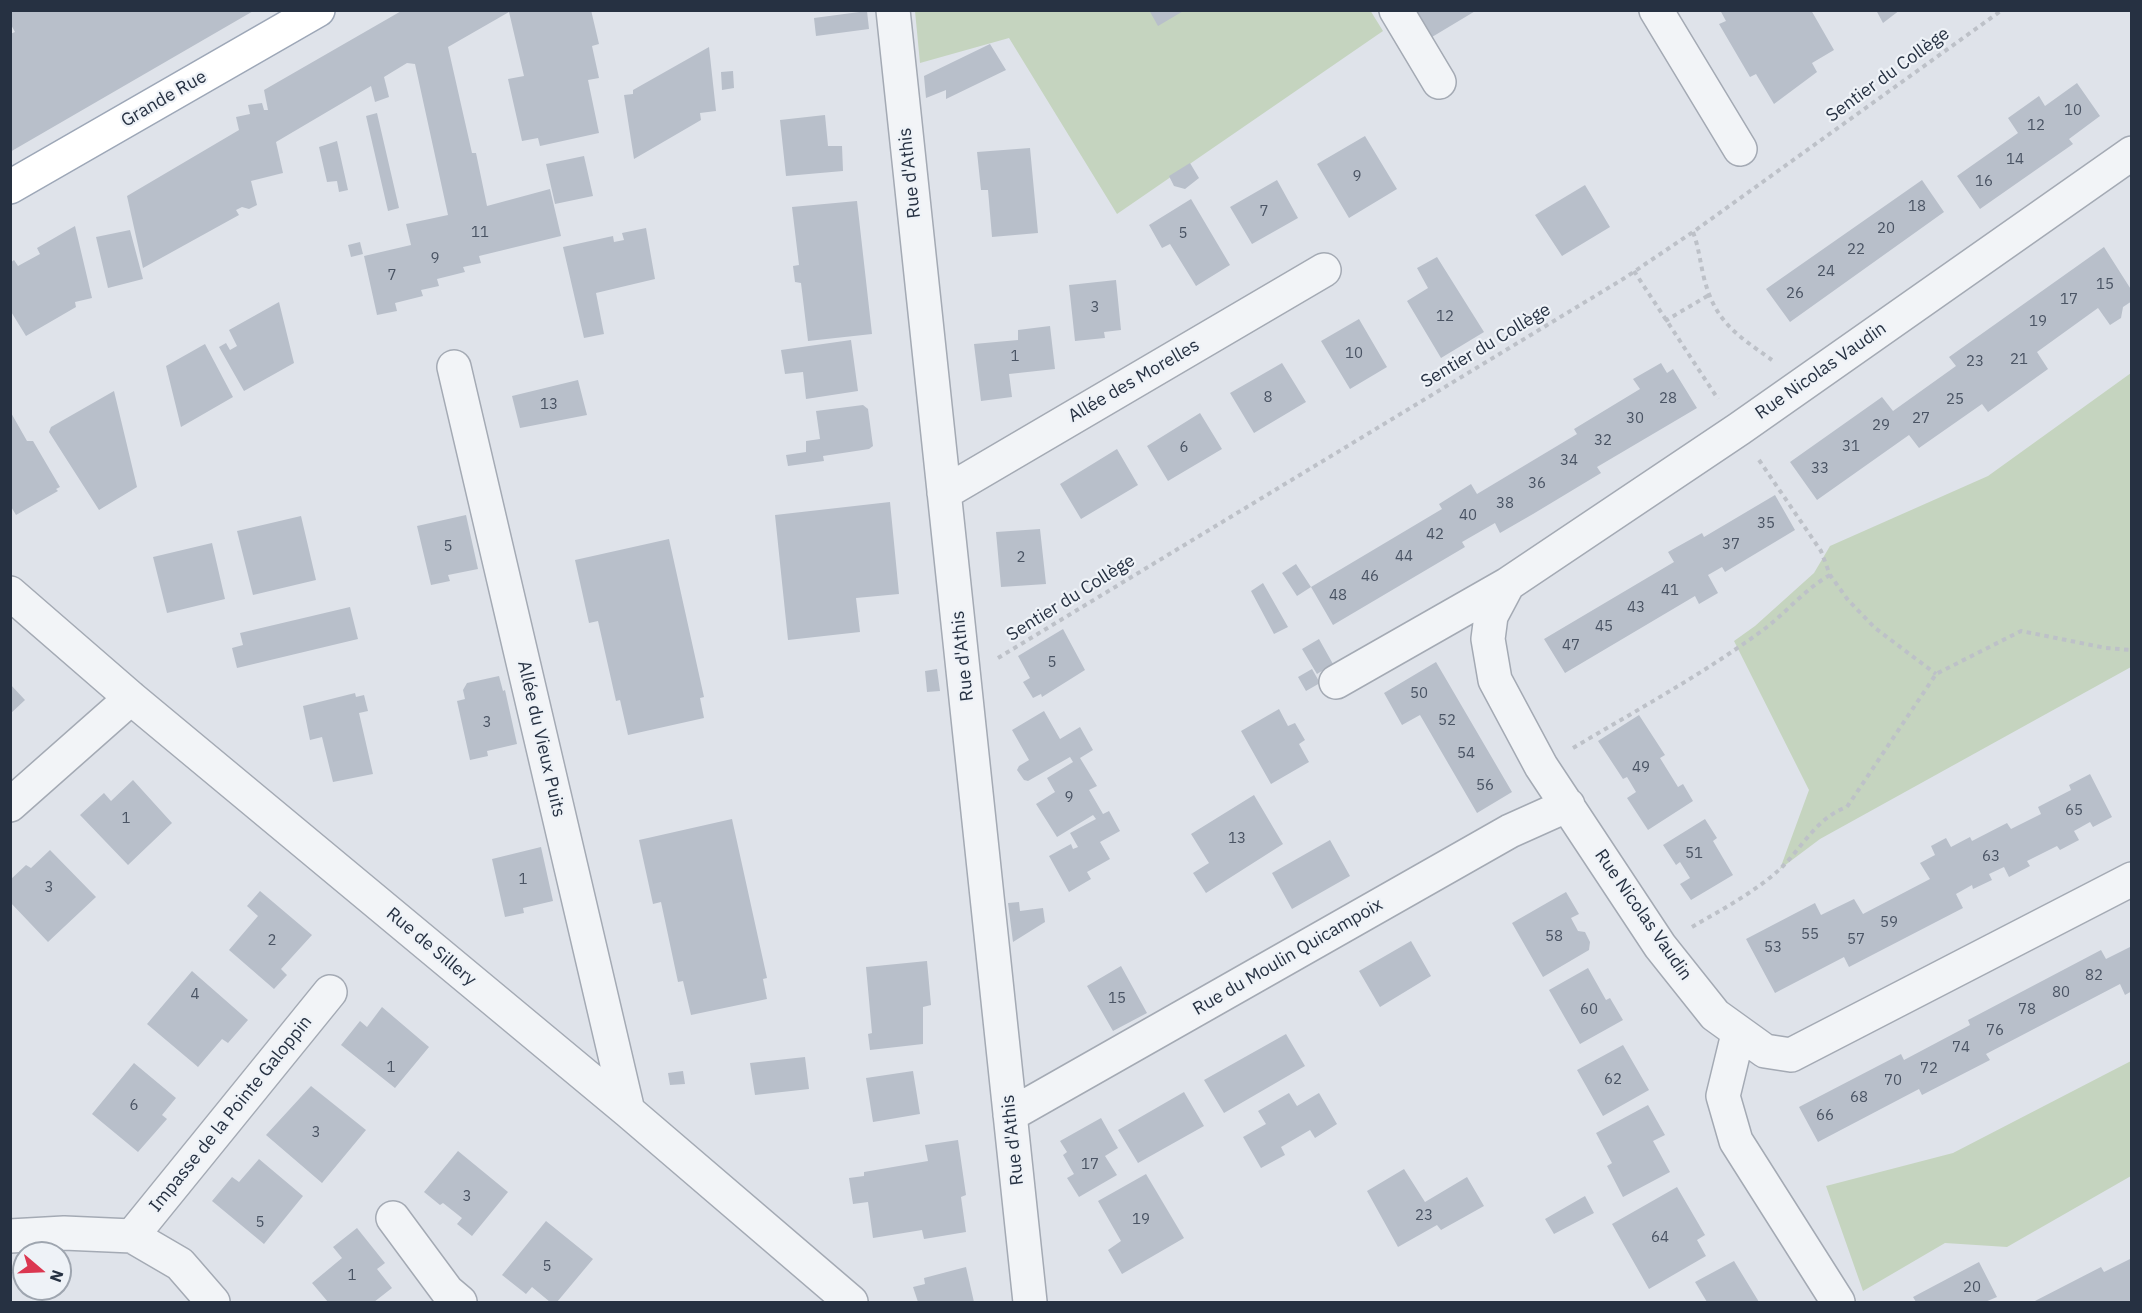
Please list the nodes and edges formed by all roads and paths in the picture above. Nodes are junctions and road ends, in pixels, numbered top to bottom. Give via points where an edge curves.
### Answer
1 (318, 10) edge
2 (893, 10) edge
3 (1396, 10) edge
4 (1656, 10) edge
5 (2002, 10) edge
6 (1439, 82) dead end
7 (1740, 149) dead end
8 (2132, 153) edge
9 (10, 187) edge
10 (1693, 232) junction
11 (1324, 270) dead end
12 (1634, 271) junction
13 (1709, 296) junction
14 (1665, 321) junction
15 (454, 367) dead end
16 (1804, 384) junction
17 (1739, 429) junction
18 (944, 493) junction
19 (1830, 575) junction
20 (1508, 584) junction
21 (10, 593) edge
22 (2132, 650) edge
23 (965, 672) junction
24 (1936, 674) junction
25 (1336, 682) dead end
26 (131, 698) junction
27 (1541, 766) junction
28 (10, 805) edge
29 (1568, 805) junction
30 (2132, 879) edge
31 (1660, 946) junction
32 (330, 992) dead end
33 (1738, 1034) junction
34 (628, 1111) junction
35 (1011, 1115) junction
36 (393, 1218) dead end
37 (10, 1236) edge
38 (132, 1236) junction
39 (447, 1299) edge
40 (213, 1302) edge
41 (850, 1302) edge
42 (1030, 1302) edge
43 (1838, 1302) edge

1 - 9 main road, Grande Rue
2 - 18 street, Rue d'Athis
3 - 6 street
4 - 7 street
5 - 10 path, Sentier du Collège
8 - 16 street, Rue Nicolas Vaudin
10 - 12 path, Sentier du Collège
10 - 13 path
11 - 18 street, Allée des Morelles
12 - 14 path
12 - 23 path, Sentier du Collège via 984,668
13 - 14 path
13 - 16 path via 1729,329
14 - 17 path
15 - 34 street, Allée du Vieux Puits
16 - 17 street, Rue Nicolas Vaudin
17 - 19 path via 1821,551
17 - 20 street, Rue Nicolas Vaudin
18 - 23 street, Rue d'Athis
19 - 24 path via 1875,628
19 - 27 path via 1815,583 1765,628 1703,671
20 - 25 street, Rue Nicolas Vaudin
20 - 27 street, Rue Nicolas Vaudin via 1491,616 1488,639 1495,680
21 - 26 street, Rue de Sillery
22 - 24 path via 2021,632
23 - 35 street, Rue d'Athis
24 - 31 path via 1846,807 1832,812 1780,869
26 - 28 street
26 - 34 street, Rue de Sillery
27 - 29 street, Rue Nicolas Vaudin
29 - 31 street, Rue Nicolas Vaudin
29 - 35 street, Rue du Moulin Quicampoix via 1510,831
30 - 33 street, Rue Nicolas Vaudin via 1791,1055 1765,1051
31 - 33 street, Rue Nicolas Vaudin via 1715,1015
32 - 38 street, Impasse de la Pointe Galoppin
33 - 43 street via 1723,1096 1736,1141
34 - 41 street, Rue de Sillery
35 - 42 street, Rue d'Athis
36 - 39 street
37 - 38 street
38 - 40 street via 180,1264

